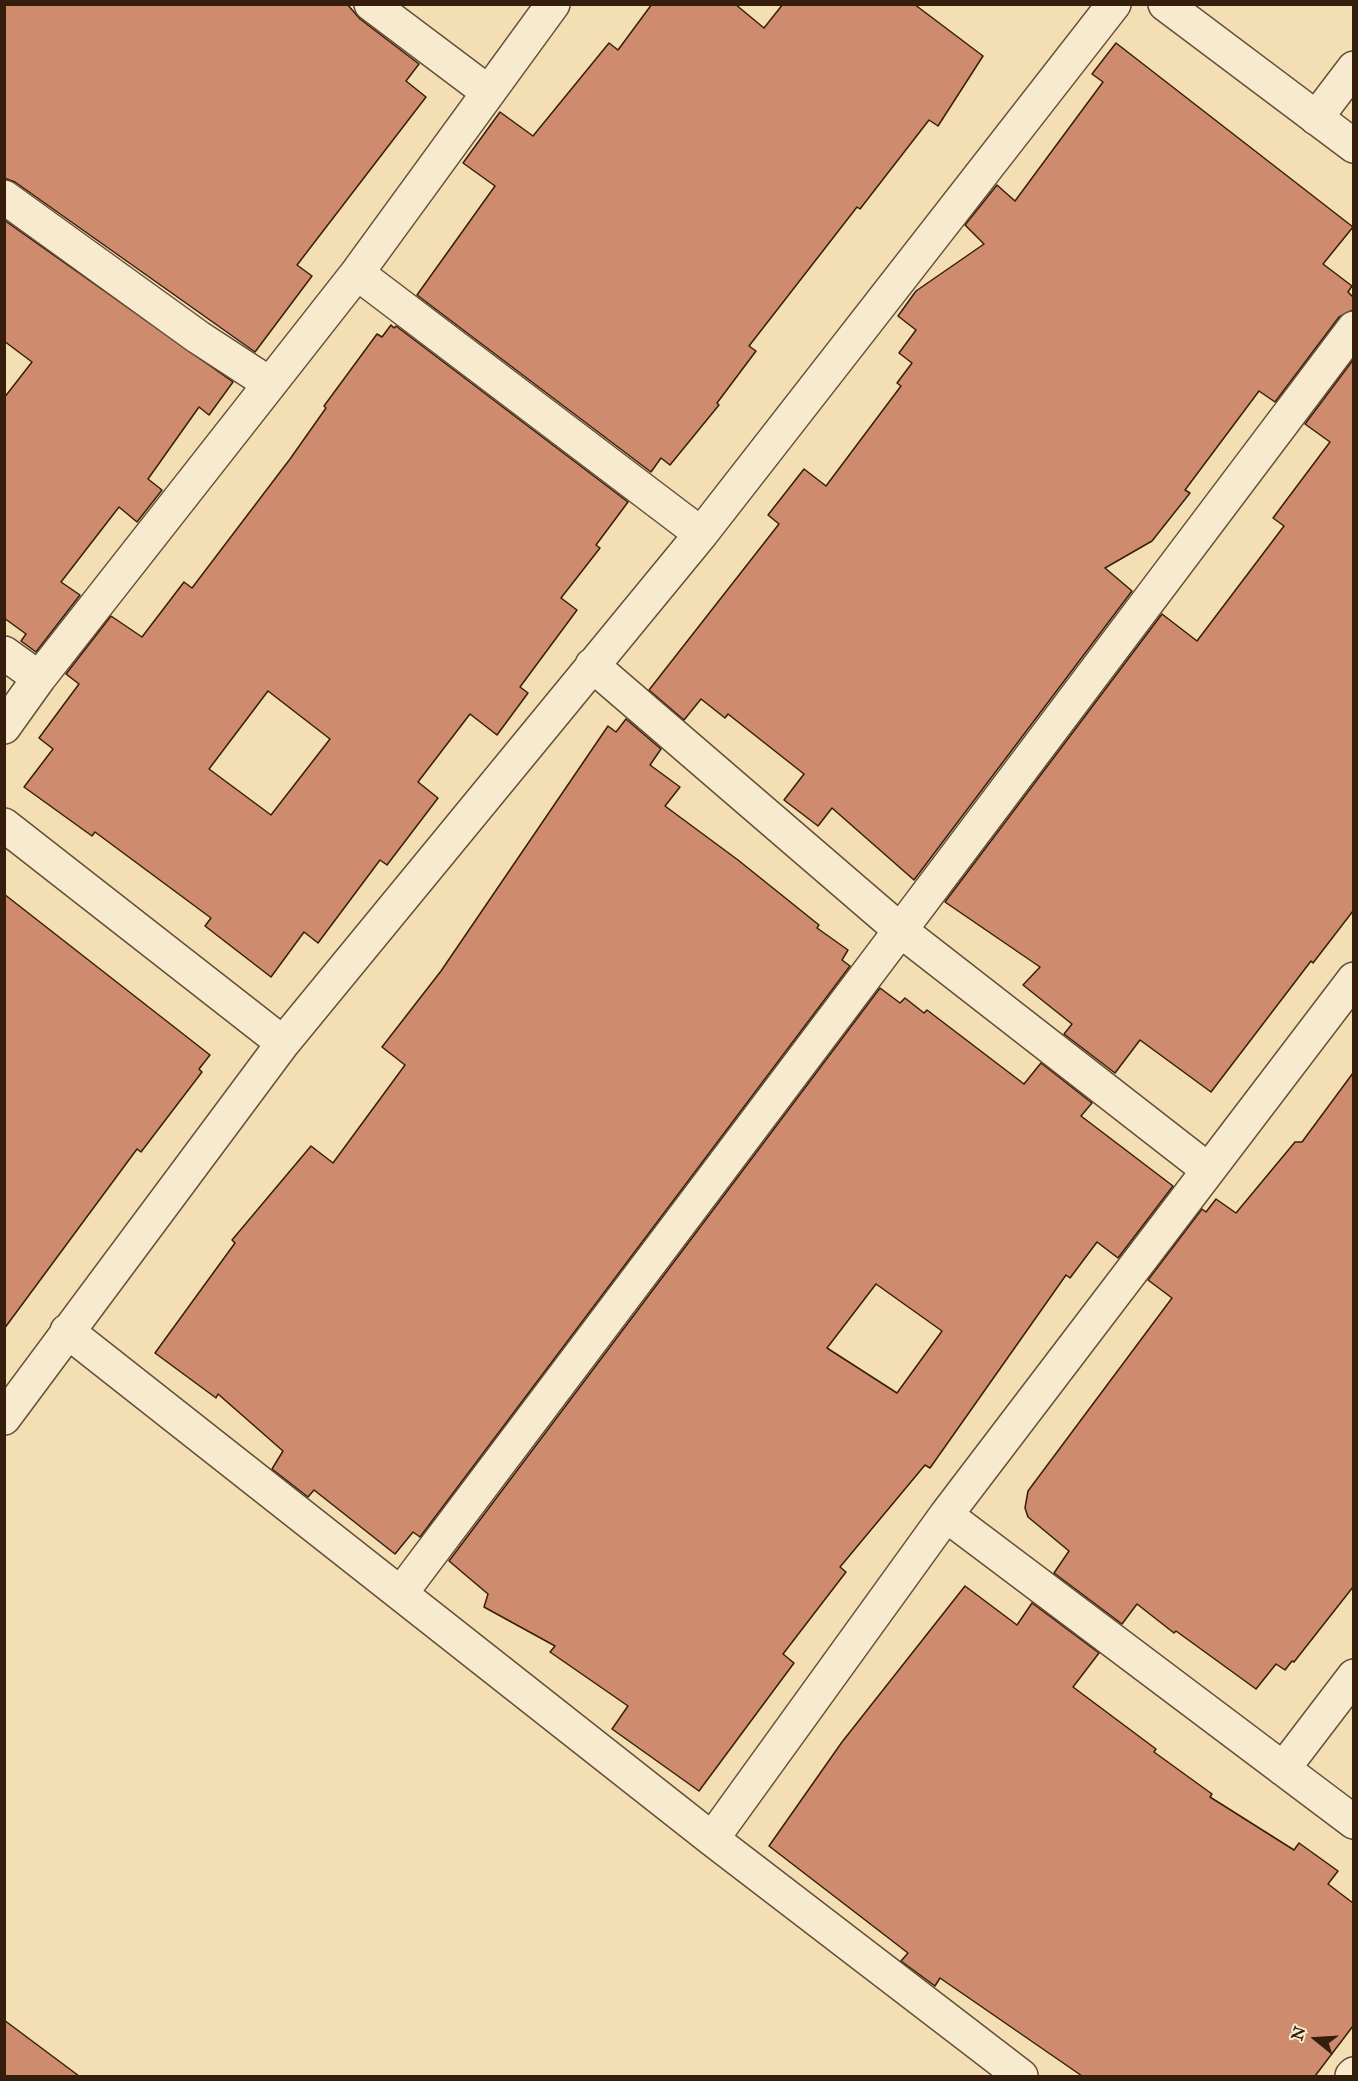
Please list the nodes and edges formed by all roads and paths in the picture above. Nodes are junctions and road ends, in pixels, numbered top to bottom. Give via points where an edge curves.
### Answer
1 (371, 4) edge
2 (553, 4) edge
3 (1114, 4) edge
4 (1165, 4) edge
5 (1353, 68) edge
6 (488, 92) junction
7 (1316, 118) junction
8 (1353, 146) edge
9 (4, 197) edge
10 (357, 273) junction
11 (1353, 328) edge
12 (270, 384) junction
13 (701, 534) junction
14 (4, 653) edge
15 (592, 665) junction
16 (39, 678) junction
17 (4, 727) edge
18 (4, 825) edge
19 (900, 930) junction
20 (1353, 979) edge
21 (283, 1043) junction
22 (1208, 1169) junction
23 (67, 1331) junction
24 (4, 1418) edge
25 (946, 1515) junction
26 (401, 1593) junction
27 (1353, 1676) edge
28 (1283, 1769) junction
29 (1353, 1822) edge
30 (712, 1839) junction
31 (1021, 2076) edge

1 - 6 street
2 - 6 street
3 - 13 street
4 - 7 street
5 - 7 street
6 - 10 street
7 - 8 street
9 - 12 street
10 - 12 street
10 - 13 street
11 - 19 street
12 - 16 street
13 - 15 street
14 - 16 street
15 - 19 street
15 - 21 street
16 - 17 street
18 - 21 street
19 - 22 street
19 - 26 street
20 - 22 street
21 - 23 street
22 - 25 street
23 - 24 street
23 - 26 street
25 - 28 street
25 - 30 street
26 - 30 street
27 - 28 street
28 - 29 street
30 - 31 street

